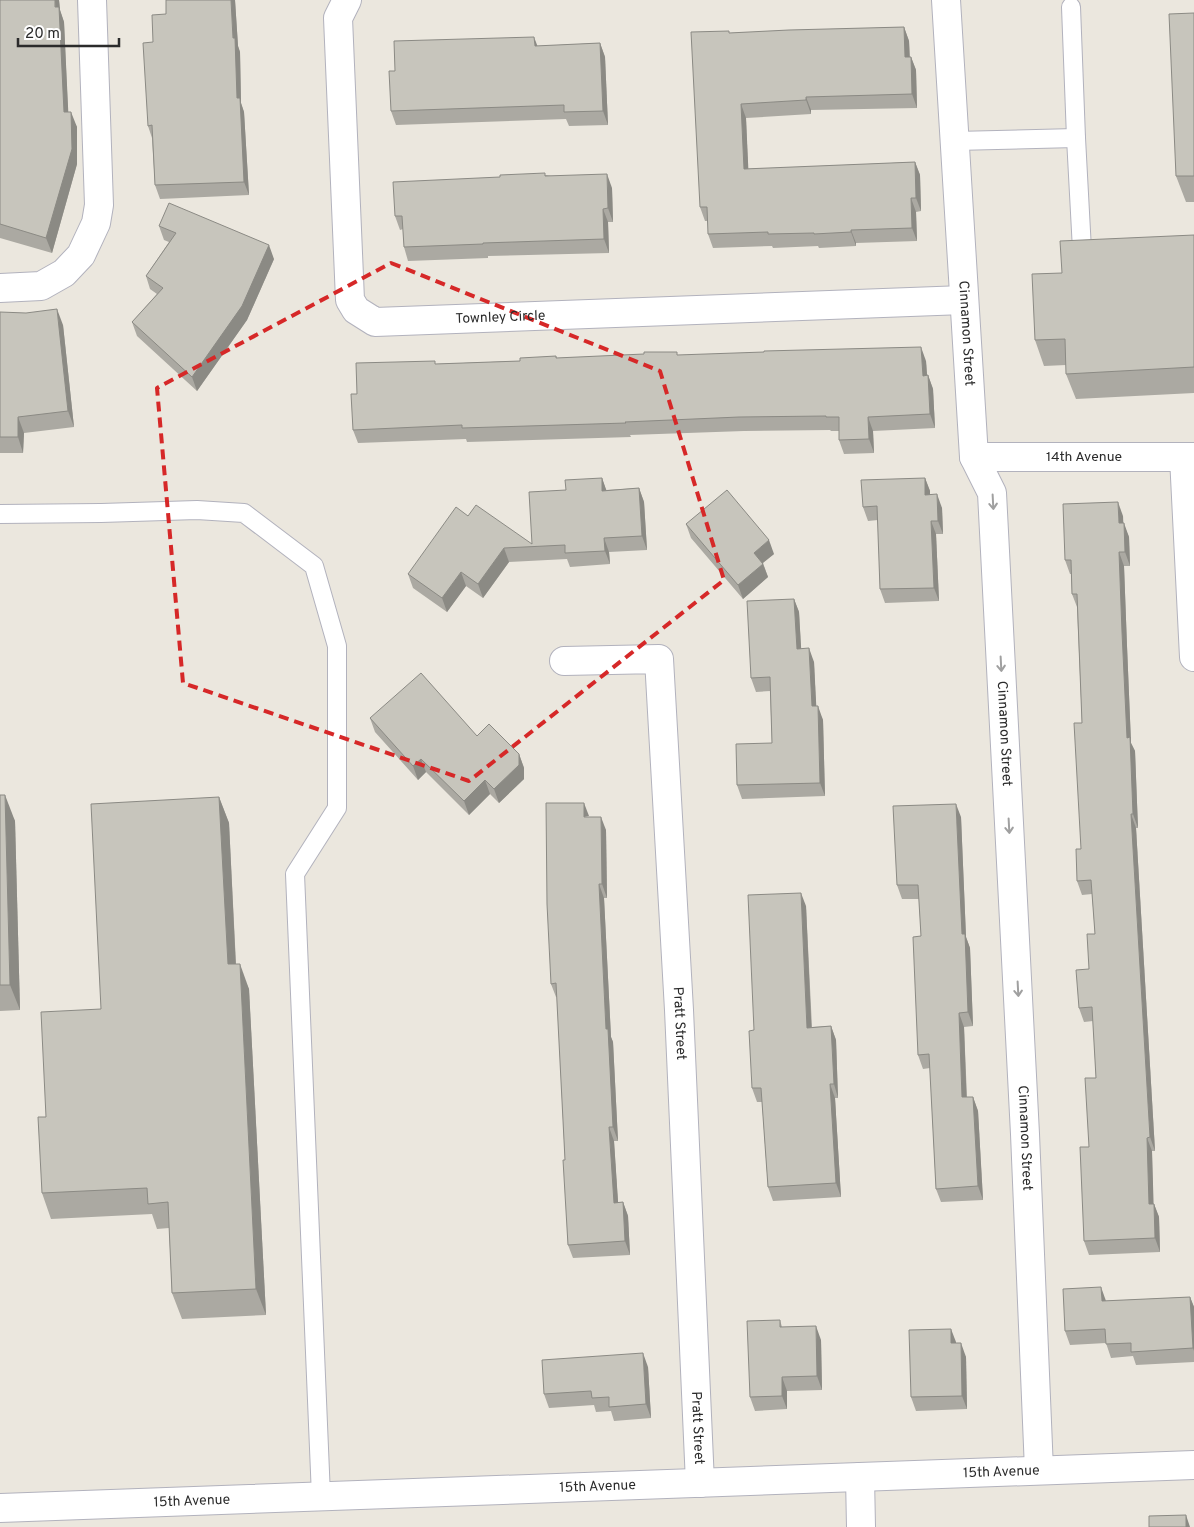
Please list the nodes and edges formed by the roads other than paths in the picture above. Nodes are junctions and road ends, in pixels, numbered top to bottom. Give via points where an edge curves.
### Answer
1 (92, 0) edge
2 (347, 0) edge
3 (946, 0) edge
4 (1071, 7) dead end
5 (1076, 138) junction
6 (955, 141) junction
7 (1082, 250) edge
8 (0, 288) edge
9 (964, 300) junction
10 (974, 457) junction
11 (1189, 457) edge
12 (0, 514) edge
13 (1194, 657) edge
14 (564, 661) dead end
15 (1194, 1464) edge
16 (1039, 1470) junction
17 (860, 1477) junction
18 (700, 1483) junction
19 (322, 1496) junction
20 (0, 1508) edge
21 (861, 1527) edge

1 - 8 street via 99,205 96,223 81,255 64,273 41,286
2 - 9 street, Townley Circle via 338,18 350,300 356,310 375,322
3 - 6 street, Cinnamon Street
4 - 5 lane
5 - 6 lane
5 - 7 lane
6 - 9 street, Cinnamon Street
9 - 10 street, Cinnamon Street
10 - 11 street, 14th Avenue
10 -> 16 street, Cinnamon Street via 992,493
11 - 13 street
12 - 19 lane via 196,510 244,513 314,566 337,646 337,808 295,874
14 - 18 street, Pratt Street via 658,659 679,1010
15 - 16 street, 15th Avenue
16 - 17 street, 15th Avenue
17 - 18 street, 15th Avenue
17 - 21 street
18 - 19 street, 15th Avenue
19 - 20 street, 15th Avenue

